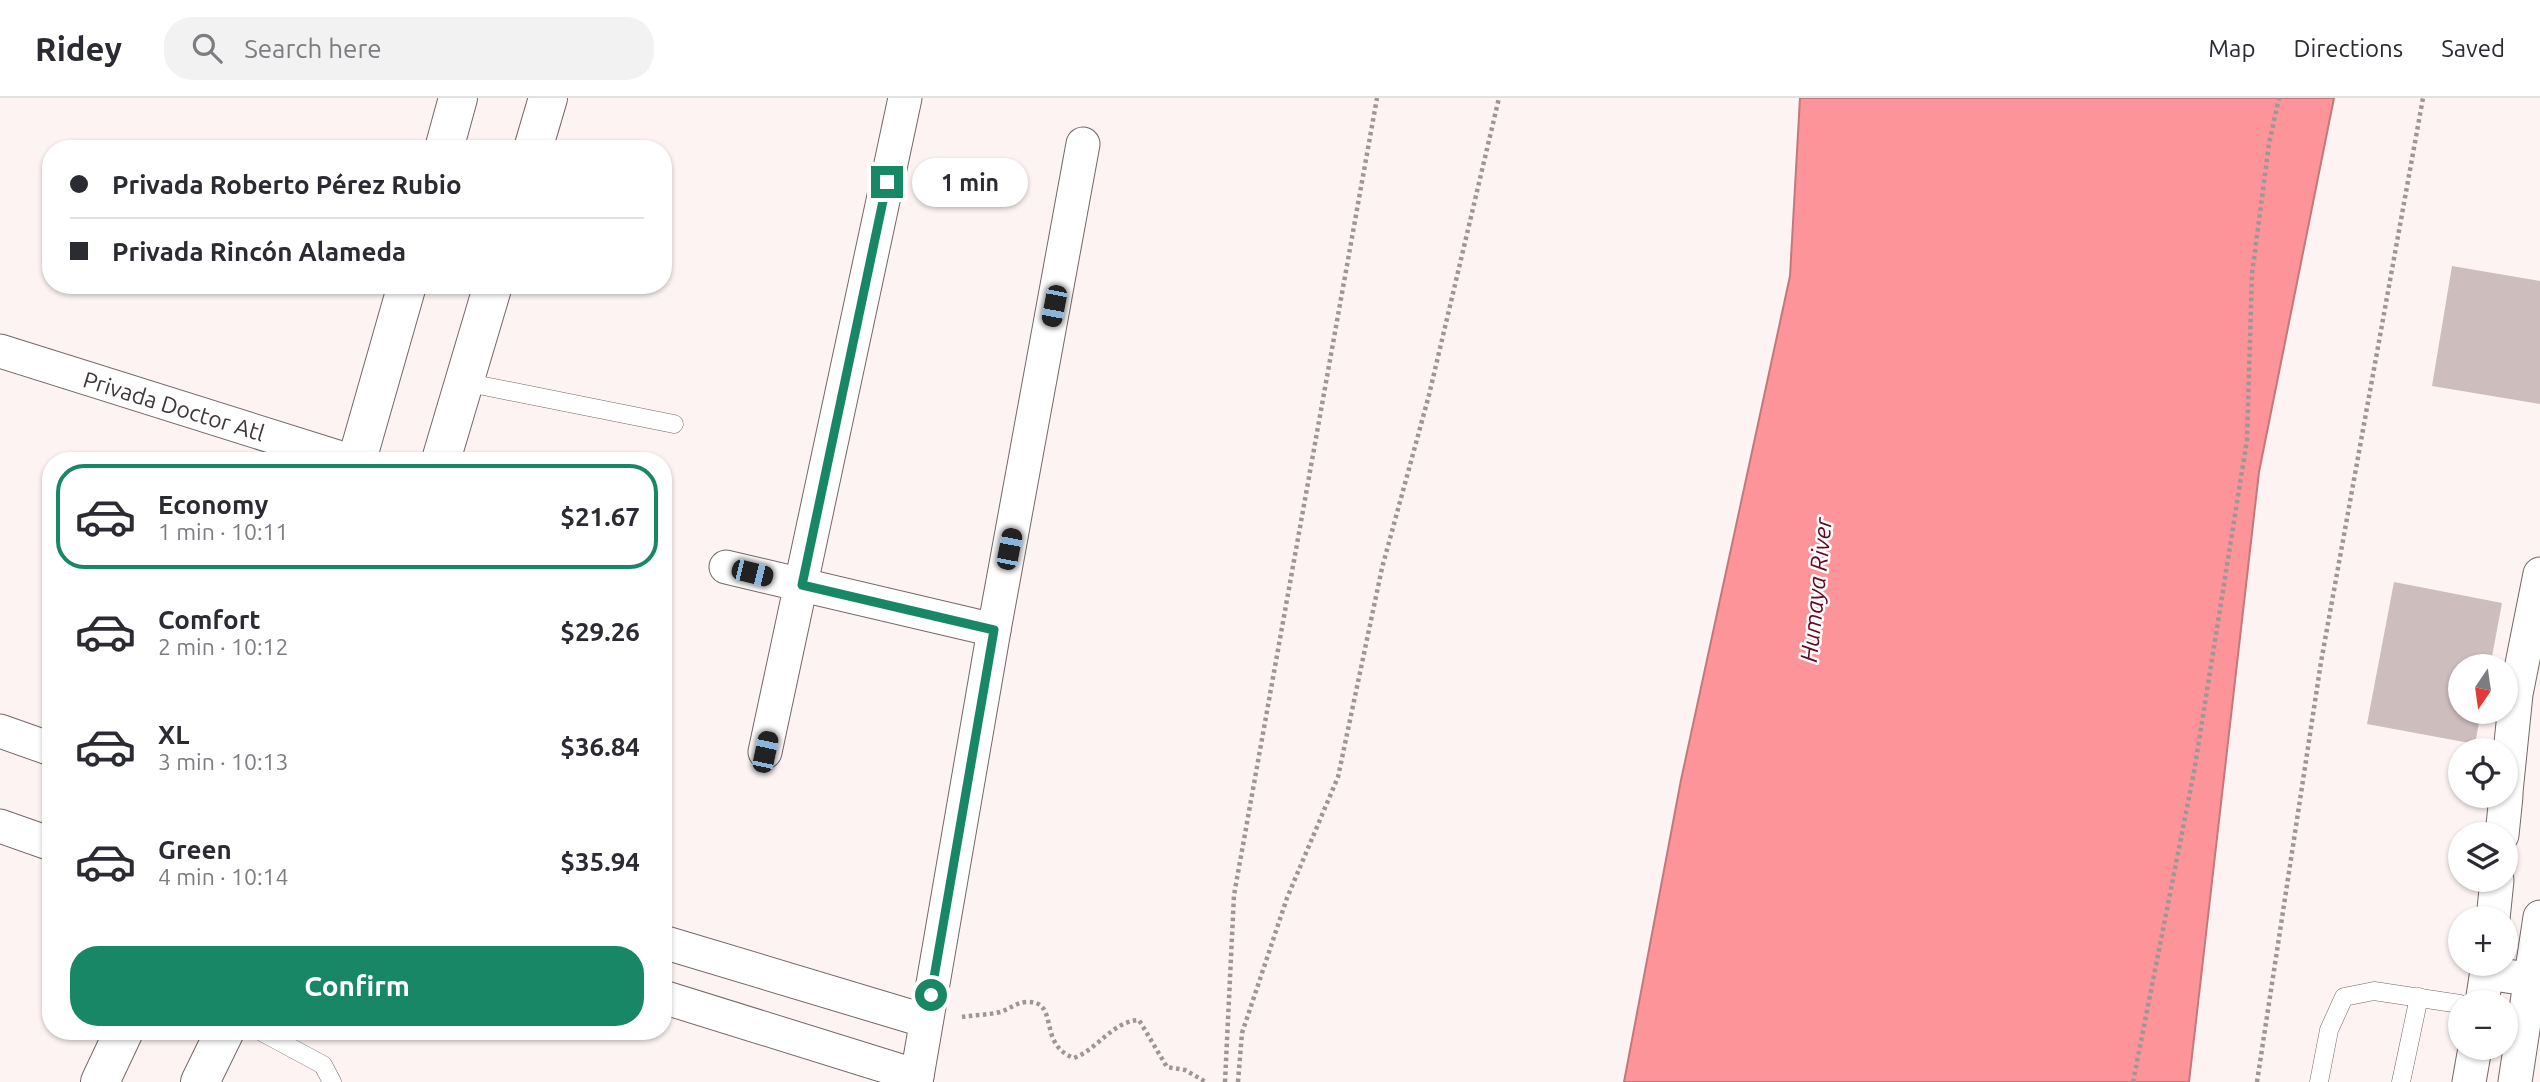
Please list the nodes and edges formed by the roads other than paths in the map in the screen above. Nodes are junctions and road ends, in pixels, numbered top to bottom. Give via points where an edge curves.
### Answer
1 (458, 98) edge
2 (548, 98) edge
3 (905, 98) edge
4 (446, 140) edge
5 (536, 140) edge
6 (1083, 144) dead end
7 (404, 294) edge
8 (490, 294) edge
9 (0, 351) edge
10 (464, 382) junction
11 (674, 424) dead end
12 (322, 452) edge
13 (359, 452) edge
14 (444, 452) edge
15 (726, 567) dead end
16 (2540, 573) edge
17 (802, 585) junction
18 (994, 630) junction
19 (0, 732) edge
20 (2512, 738) edge
21 (42, 746) edge
22 (765, 752) dead end
23 (0, 826) edge
24 (42, 841) edge
25 (2540, 917) edge
26 (672, 945) edge
27 (2486, 980) edge
28 (2536, 980) edge
29 (2419, 997) junction
30 (672, 1000) edge
31 (2448, 1002) edge
32 (2518, 1011) edge
33 (926, 1021) junction
34 (120, 1040) edge
35 (221, 1040) edge
36 (277, 1040) edge
37 (2473, 1060) edge
38 (2515, 1060) edge
39 (917, 1079) edge
40 (100, 1082) edge
41 (200, 1082) edge
42 (332, 1082) edge
43 (2319, 1082) edge
44 (2401, 1082) edge
45 (2469, 1082) edge
46 (2515, 1082) edge

1 - 4 main road
2 - 5 main road
3 - 17 street
6 - 18 street
7 - 13 main road
8 - 10 main road
9 - 12 street, Privada Doctor Atl
10 - 11 lane
10 - 14 main road
15 - 17 street
16 - 20 street
17 - 18 street
17 - 22 street
18 - 33 street
19 - 21 street
23 - 24 street
25 - 28 street
26 - 33 street
27 - 28 street
28 - 32 street
29 - 31 lane
29 - 43 lane via 2374,991 2344,997 2329,1030
29 - 44 lane
30 - 39 street
33 - 39 street
34 - 40 main road
35 - 41 main road
36 - 42 lane via 323,1065
37 - 45 street
38 - 46 street

